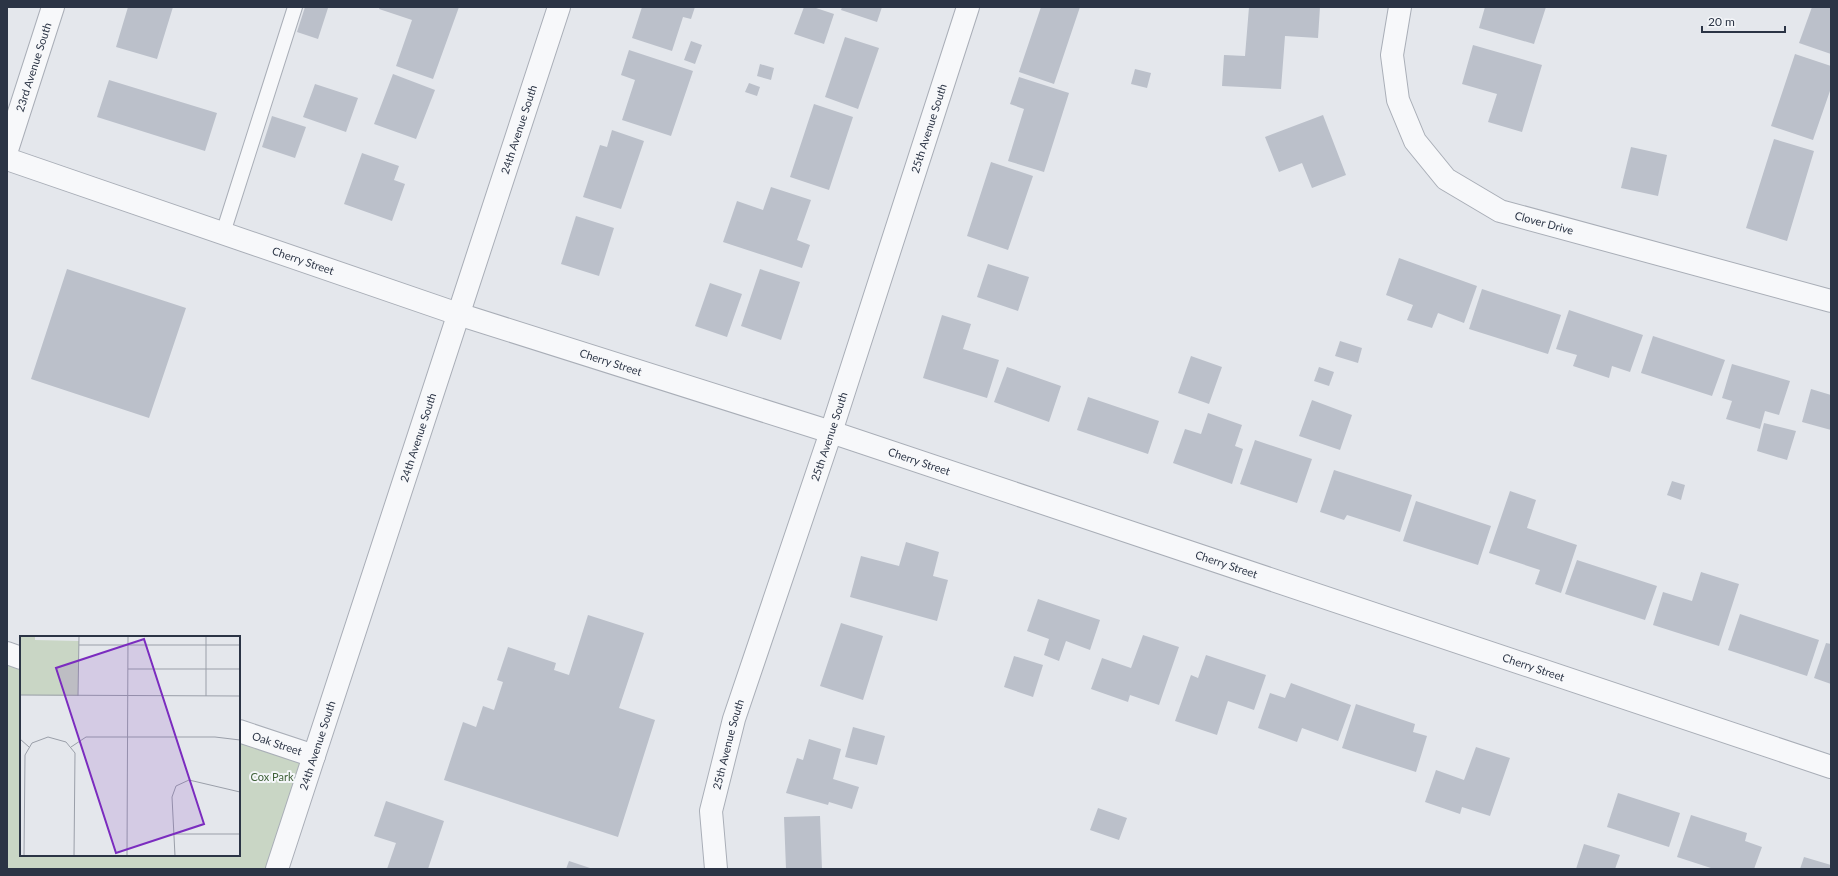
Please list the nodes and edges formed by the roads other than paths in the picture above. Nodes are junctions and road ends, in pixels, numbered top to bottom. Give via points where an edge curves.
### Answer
1 (53, 7) edge
2 (295, 7) edge
3 (559, 7) edge
4 (968, 7) edge
5 (1400, 7) edge
6 (7, 150) edge
7 (7, 159) edge
8 (223, 233) junction
9 (1831, 300) edge
10 (458, 314) junction
11 (832, 432) junction
12 (7, 653) edge
13 (20, 658) edge
14 (240, 731) edge
15 (314, 756) junction
16 (1831, 767) edge
17 (278, 869) edge
18 (716, 869) edge

1 - 6 street, 23rd Avenue South
2 - 8 lane
3 - 10 street, 24th Avenue South
4 - 11 street, 25th Avenue South
5 - 9 street, Clover Drive via 1392,55 1398,100 1414,141 1446,179 1500,211
7 - 8 street, Cherry Street
8 - 10 street, Cherry Street
10 - 11 street, Cherry Street
10 - 15 street, 24th Avenue South
11 - 16 street, Cherry Street
11 - 18 street, 25th Avenue South via 734,719 711,811
12 - 13 street
14 - 15 street, Oak Street
15 - 17 street, 24th Avenue South

